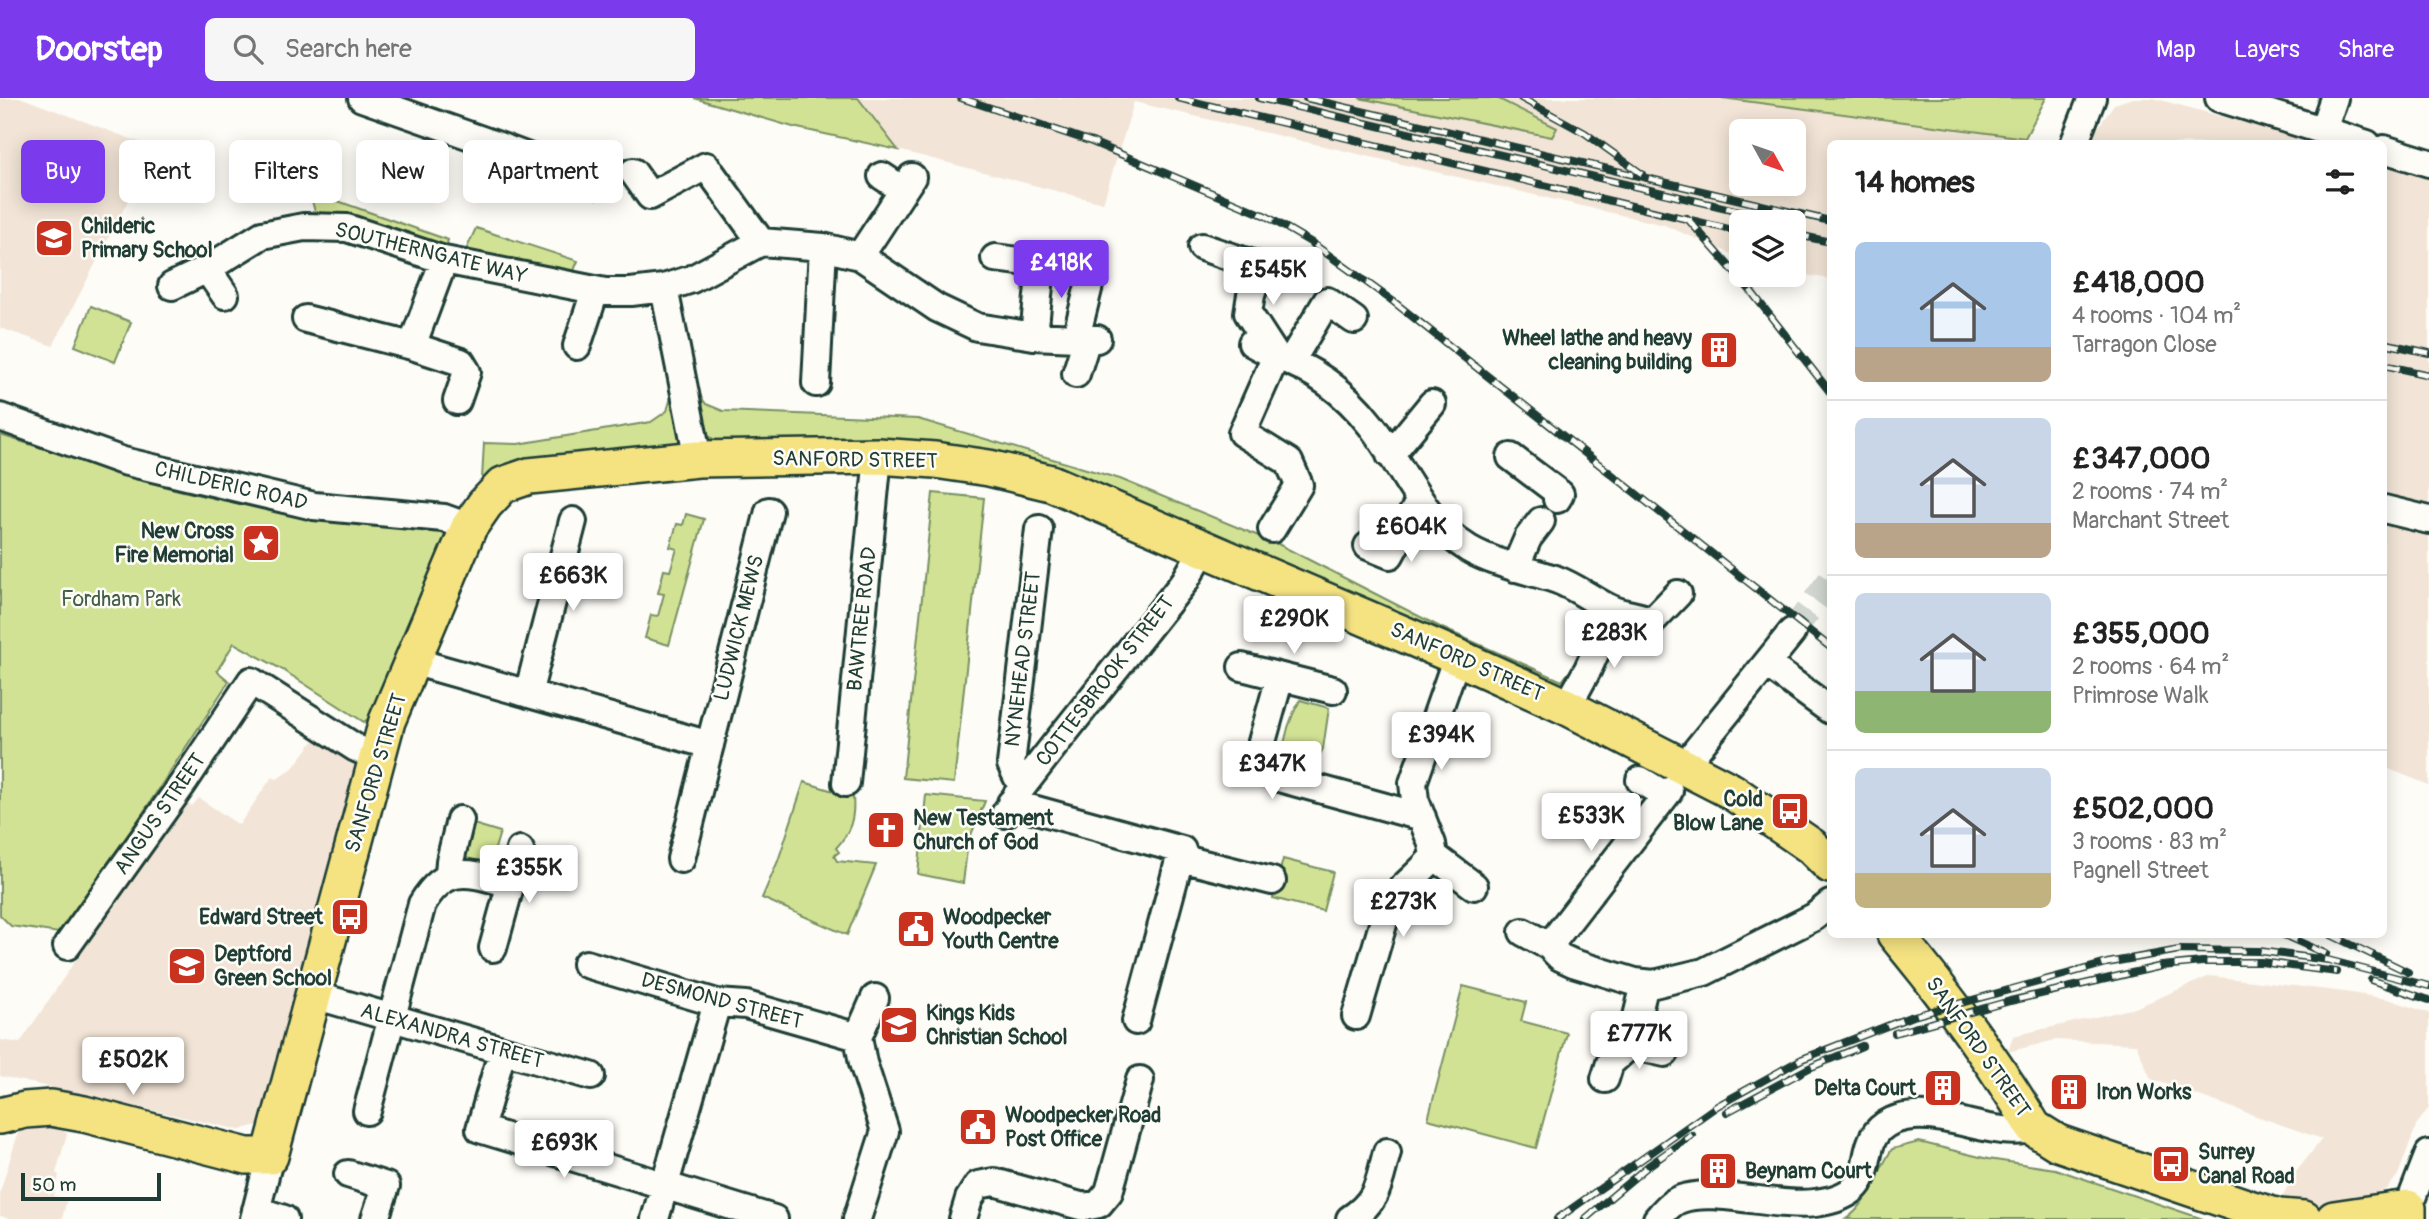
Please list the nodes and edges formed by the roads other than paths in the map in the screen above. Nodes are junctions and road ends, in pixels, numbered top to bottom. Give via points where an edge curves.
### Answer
1 (2092, 98) edge
2 (2219, 98) edge
3 (2334, 98) edge
4 (376, 100) edge
5 (2323, 130) junction
6 (483, 140) edge
7 (2076, 140) edge
8 (2354, 140) edge
9 (2387, 150) edge
10 (2429, 163) edge
11 (633, 172) dead end
12 (899, 181) dead end
13 (761, 242) junction
14 (823, 247) junction
15 (1202, 247) dead end
16 (860, 256) junction
17 (995, 258) dead end
18 (444, 260) junction
19 (208, 269) junction
20 (1092, 273) dead end
21 (172, 286) dead end
22 (664, 288) junction
23 (595, 291) junction
24 (225, 295) dead end
25 (306, 319) dead end
26 (1354, 320) dead end
27 (1034, 336) junction
28 (1087, 338) junction
29 (1252, 343) dead end
30 (412, 346) junction
31 (577, 346) dead end
32 (1284, 358) junction
33 (1076, 374) dead end
34 (816, 383) dead end
35 (457, 401) dead end
36 (1432, 404) dead end
37 (0, 417) edge
38 (1390, 455) junction
39 (878, 456) junction
40 (1511, 457) dead end
41 (698, 459) junction
42 (1557, 499) dead end
43 (1420, 500) junction
44 (2387, 510) edge
45 (769, 511) dead end
46 (2429, 520) edge
47 (573, 521) dead end
48 (1541, 521) dead end
49 (469, 527) junction
50 (1038, 529) dead end
51 (1272, 529) dead end
52 (1204, 548) junction
53 (1390, 555) dead end
54 (1515, 568) junction
55 (1678, 594) dead end
56 (1614, 611) junction
57 (1792, 632) tunnel mouth
58 (1457, 657) junction
59 (412, 661) junction
60 (1766, 664) junction
61 (1242, 667) dead end
62 (1280, 677) junction
63 (1333, 691) dead end
64 (528, 694) junction
65 (1567, 707) junction
66 (1827, 708) edge
67 (710, 745) junction
68 (367, 751) junction
69 (1640, 780) dead end
70 (846, 783) dead end
71 (1673, 784) junction
72 (1013, 802) junction
73 (1422, 817) junction
74 (460, 820) dead end
75 (520, 850) dead end
76 (1434, 856) junction
77 (1180, 858) junction
78 (681, 859) dead end
79 (1827, 862) edge
80 (450, 875) junction
81 (1272, 881) dead end
82 (511, 884) junction
83 (1474, 886) dead end
84 (1827, 906) edge
85 (1523, 932) dead end
86 (1898, 938) edge
87 (67, 946) dead end
88 (1549, 946) junction
89 (493, 948) dead end
90 (586, 964) dead end
91 (1645, 984) junction
92 (314, 995) junction
93 (875, 998) dead end
94 (717, 1003) junction
95 (1356, 1016) dead end
96 (391, 1017) junction
97 (1136, 1021) dead end
98 (858, 1037) junction
99 (1630, 1045) junction
100 (502, 1052) junction
101 (1665, 1053) dead end
102 (591, 1076) dead end
103 (1605, 1079) dead end
104 (1140, 1080) dead end
105 (367, 1111) dead end
106 (0, 1116) edge
107 (2034, 1128) junction
108 (1387, 1152) dead end
109 (2429, 1154) edge
110 (270, 1156) junction
111 (348, 1174) dead end
112 (664, 1186) junction
113 (1662, 1214) edge
114 (2408, 1214) edge
115 (255, 1215) edge
116 (284, 1219) edge
117 (375, 1219) edge
118 (655, 1219) edge
119 (774, 1219) edge
120 (857, 1219) edge
121 (963, 1219) edge
122 (1350, 1219) edge
123 (2304, 1219) edge
124 (2334, 1219) edge

1 - 7 street
2 - 5 street
3 - 5 street
4 - 6 street
5 - 8 street
9 - 10 street
11 - 13 street via 650,197 706,166
12 - 16 street
13 - 14 street
13 - 22 street, SOUTHERNGATE WAY via 692,279
14 - 16 street
14 - 34 street
15 - 32 street via 1261,267 1248,313
16 - 27 street via 937,308 977,327
17 - 27 street via 1050,268
18 - 19 street, SOUTHERNGATE WAY via 347,228 304,227 262,235
18 - 23 street, SOUTHERNGATE WAY
18 - 30 street
19 - 21 street, SOUTHERNGATE WAY
19 - 24 street
20 - 28 street
22 - 23 street, SOUTHERNGATE WAY
22 - 41 street
23 - 31 street
25 - 30 street
26 - 32 street via 1327,301
27 - 28 street
28 - 33 street
29 - 32 street
30 - 35 street via 461,362 467,372
32 - 38 street via 1337,388 1371,424
32 - 51 street via 1232,430 1289,462 1299,485
36 - 38 street
37 - 49 street, CHILDERIC ROAD via 123,461 314,506 444,518
38 - 43 street
39 - 41 main road, SANFORD STREET
39 - 52 main road, SANFORD STREET via 989,468 1051,483
39 - 70 street, BAWTREE ROAD
40 - 42 street via 1560,494
41 - 49 main road, SANFORD STREET via 529,476 503,485
43 - 53 street
43 - 54 street via 1441,526 1469,549
44 - 46 street
45 - 67 street, LUDWICK MEWS
47 - 64 street
48 - 54 street
49 - 59 main road, SANFORD STREET
50 - 72 street, NYNEHEAD STREET via 1011,764
52 - 58 main road, SANFORD STREET
52 - 72 street, COTTESBROOK STREET via 1185,581
54 - 56 street via 1559,580
55 - 56 street via 1647,625
56 - 65 street
57 - 60 street
58 - 65 main road, SANFORD STREET
58 - 73 street via 1413,783
59 - 64 street
59 - 68 main road, SANFORD STREET via 387,721
60 - 66 street
60 - 71 street
61 - 62 street
62 - 63 street
62 - 73 street via 1261,749 1267,771
64 - 67 street
65 - 71 main road, SANFORD STREET
67 - 78 street, LUDWICK MEWS
68 - 87 street, ANGUS STREET via 251,681
68 - 92 main road, SANFORD STREET
69 - 71 street
71 - 79 main road, SANFORD STREET via 1731,791
71 - 88 street
72 - 77 street via 1182,850
73 - 76 street
74 - 80 street
75 - 82 street
76 - 83 street
76 - 95 street via 1388,907
77 - 81 street
77 - 97 street
80 - 82 street via 468,873
80 - 96 street via 432,887 422,904
82 - 89 street
84 - 91 street via 1704,972
85 - 88 street
86 - 107 main road, SANFORD STREET via 1947,999
88 - 91 street via 1573,963
90 - 94 street, DESMOND STREET
91 - 99 street
92 - 96 street, ALEXANDRA STREET
92 - 110 main road, SANFORD STREET
93 - 98 street
94 - 98 street, DESMOND STREET via 746,1006
94 - 112 street
96 - 100 street, ALEXANDRA STREET
96 - 105 street
98 - 120 street via 886,1131
99 - 101 street
99 - 103 street via 1610,1063
100 - 102 street, ALEXANDRA STREET
100 - 112 street via 481,1129
104 - 121 street via 1109,1192 1100,1204 1084,1207 994,1182 978,1185
106 - 110 main road via 51,1108 247,1156
107 - 113 street via 2016,1132 1910,1116 1880,1129 1860,1184 1838,1198 1793,1204 1699,1195 1683,1198
107 - 123 main road via 2058,1143 2252,1209
108 - 122 street via 1374,1198
109 - 114 street
110 - 115 street
111 - 117 street via 386,1186
112 - 118 street
112 - 119 street
114 - 124 main road
115 - 116 street

